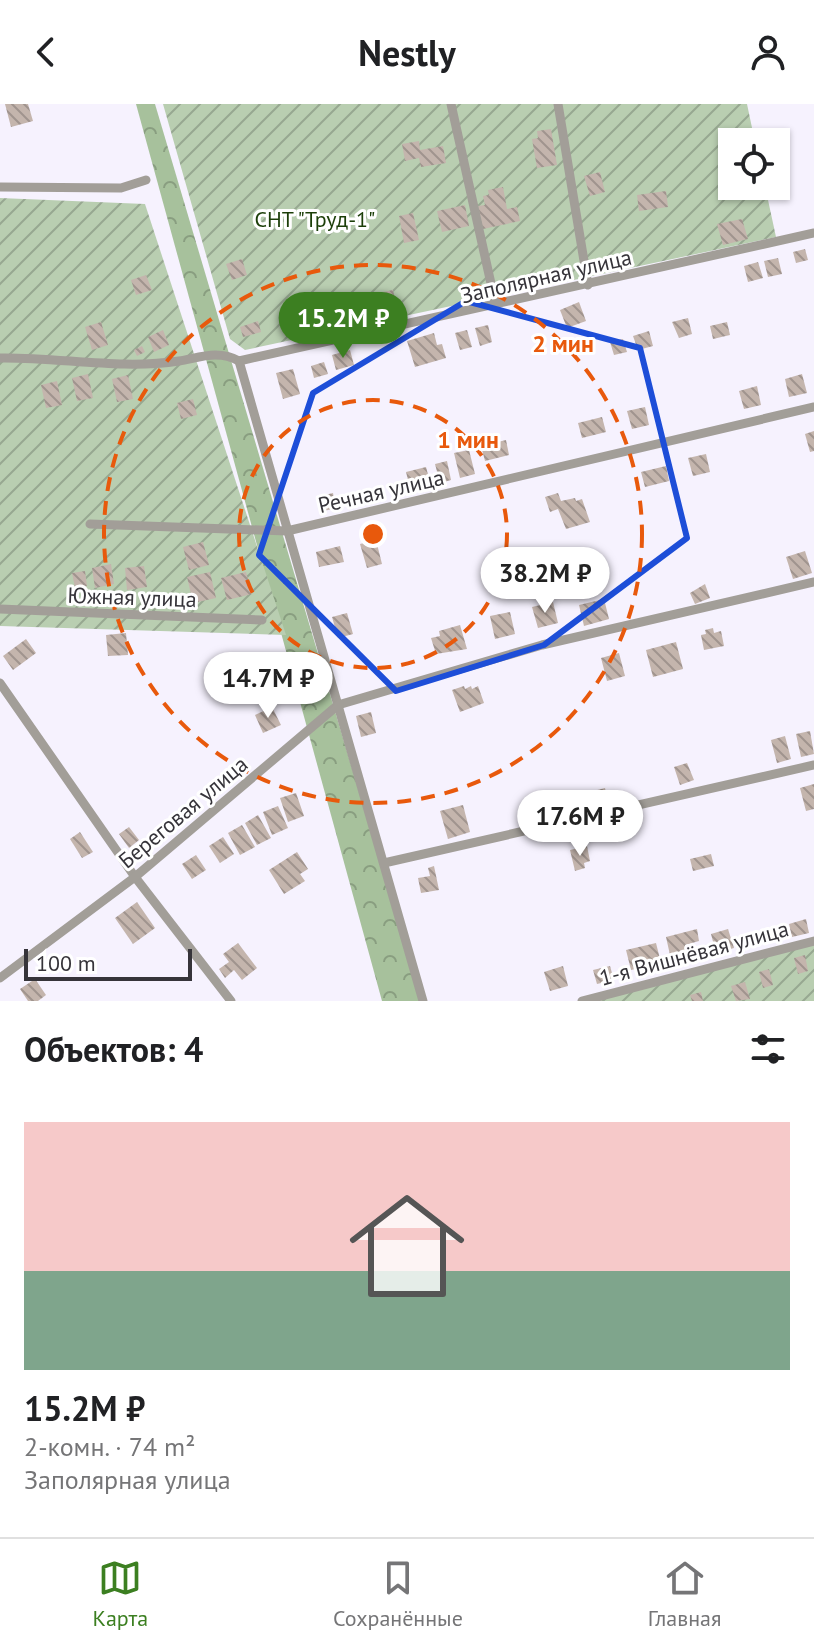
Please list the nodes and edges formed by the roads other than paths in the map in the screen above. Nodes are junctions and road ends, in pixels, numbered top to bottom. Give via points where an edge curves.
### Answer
1 (451, 104) edge
2 (558, 104) edge
3 (146, 180) dead end
4 (0, 187) edge
5 (814, 233) edge
6 (588, 285) junction
7 (496, 306) junction
8 (0, 358) edge
9 (239, 361) junction
10 (814, 407) edge
11 (90, 524) dead end
12 (287, 531) junction
13 (814, 582) edge
14 (0, 609) edge
15 (262, 620) dead end
16 (0, 683) edge
17 (338, 705) junction
18 (814, 765) edge
19 (384, 863) junction
20 (135, 877) junction
21 (814, 941) edge
22 (0, 978) edge
23 (231, 1001) edge
24 (423, 1001) edge
25 (582, 1001) edge

1 - 7 street
2 - 6 street
3 - 4 street via 121,188
5 - 6 street, Заполярная улица
6 - 7 street, Заполярная улица
7 - 9 street, Заполярная улица
8 - 9 street, Заполярная улица via 131,365 224,353
9 - 12 street
10 - 12 street, Речная улица
11 - 12 street, Речная улица
12 - 17 street
13 - 17 street, Береговая улица via 542,645
14 - 15 street, Южная улица
16 - 20 street
17 - 19 street
17 - 20 street, Береговая улица
18 - 19 street
19 - 24 street
20 - 22 street, Береговая улица
20 - 23 street
21 - 25 street, 1-я Вишнёвая улица

